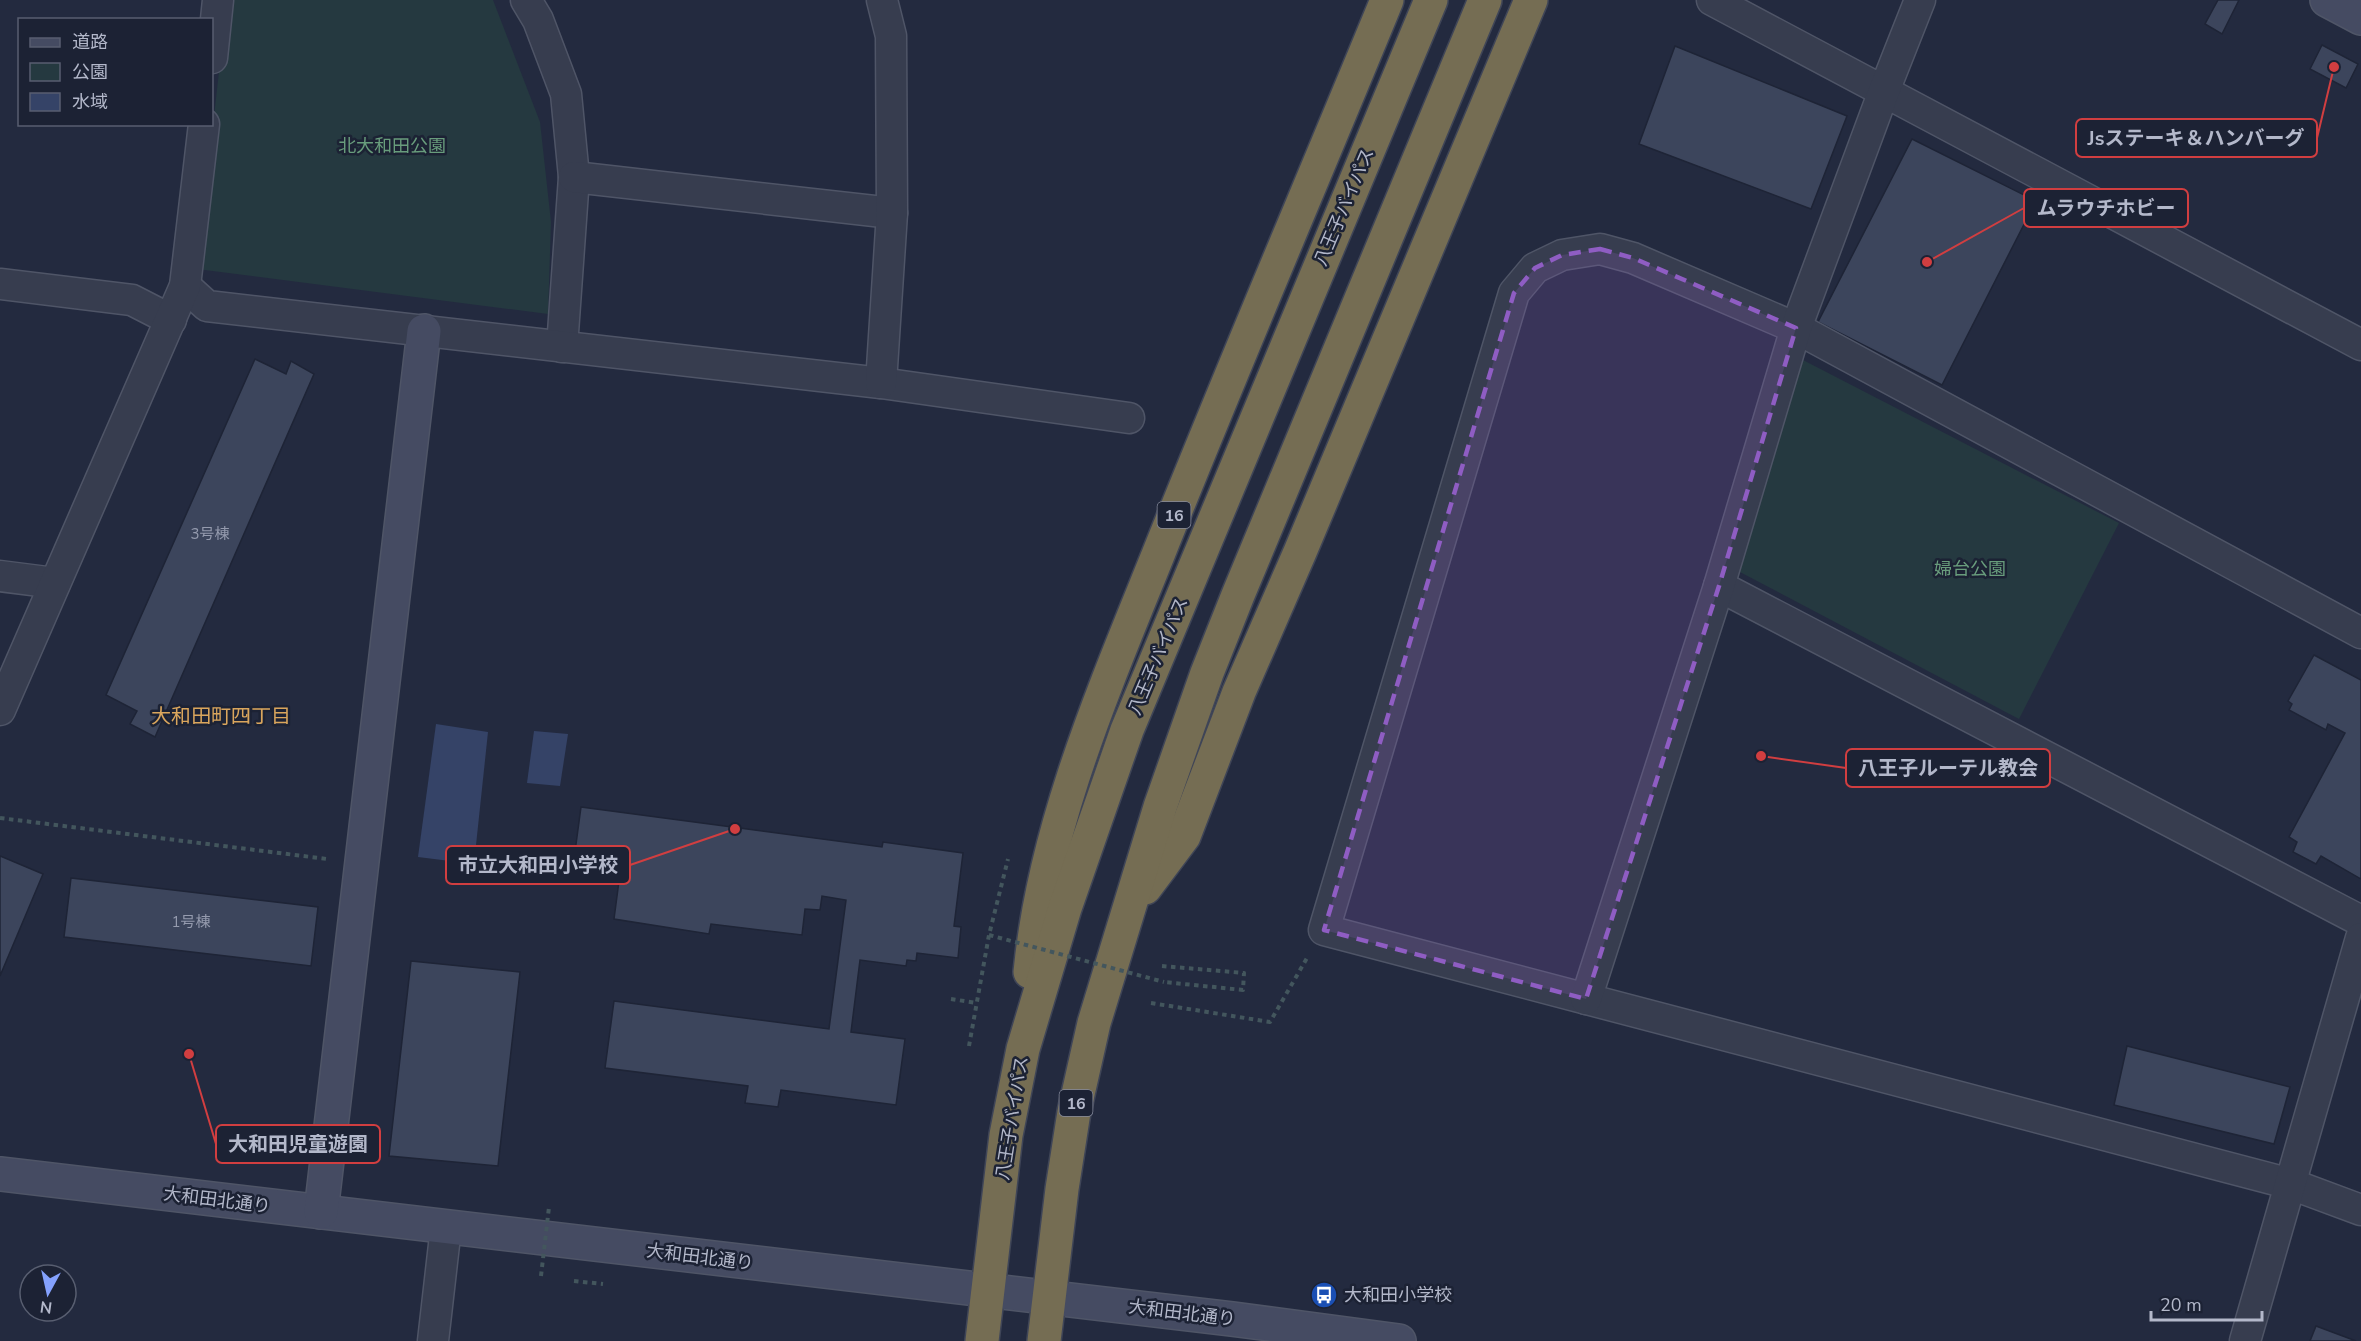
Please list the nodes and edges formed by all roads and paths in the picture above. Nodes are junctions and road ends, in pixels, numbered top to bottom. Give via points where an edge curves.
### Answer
1 (218, 0) edge
2 (526, 0) edge
3 (882, 0) edge
4 (1387, 0) edge
5 (1431, 0) edge
6 (1485, 0) edge
7 (1531, 0) edge
8 (1712, 0) edge
9 (1920, 0) edge
10 (2327, 0) edge
11 (2361, 18) edge
12 (213, 48) edge
13 (1884, 91) junction
14 (204, 126) edge
15 (574, 177) junction
16 (892, 213) junction
17 (0, 284) edge
18 (185, 286) junction
19 (171, 320) junction
20 (1796, 328) junction
21 (424, 331) junction
22 (2361, 345) edge
23 (562, 347) junction
24 (881, 383) junction
25 (1129, 418) dead end
26 (0, 576) edge
27 (55, 583) junction
28 (1719, 586) junction
29 (2361, 633) edge
30 (0, 710) edge
31 (0, 818) edge
32 (1008, 859) dead end
33 (337, 861) dead end
34 (1127, 912) junction
35 (2361, 921) edge
36 (1324, 930) junction
37 (989, 935) junction
38 (2361, 938) edge
39 (1162, 966) dead end
40 (951, 999) dead end
41 (1586, 999) junction
42 (977, 1003) junction
43 (1151, 1003) dead end
44 (969, 1046) dead end
45 (1023, 1049) junction
46 (0, 1174) edge
47 (2291, 1184) junction
48 (549, 1207) dead end
49 (2361, 1210) edge
50 (321, 1212) junction
51 (446, 1227) junction
52 (541, 1276) dead end
53 (988, 1291) junction
54 (1050, 1298) junction
55 (433, 1341) edge
56 (982, 1341) edge
57 (1044, 1341) edge
58 (1399, 1341) edge
59 (2245, 1341) edge

1 - 12 street
2 - 15 street via 538,20 566,94
3 - 16 street via 891,36
4 - 45 highway, 16 via 1208,429 1094,716 1046,873 1035,924
5 - 45 highway, 八王子バイパス / 16 via 1120,749 1065,908
6 - 34 highway, 16 via 1207,673
7 - 34 highway, 16 via 1239,692 1184,836
8 - 13 street
9 - 13 street
10 - 11 street
13 - 20 street
13 - 22 street
14 - 18 street
15 - 16 street
15 - 23 street
16 - 24 street
17 - 19 street via 132,300
18 - 19 street
18 - 21 street via 207,306
19 - 27 street
20 - 28 street
20 - 29 street
20 - 36 street via 1633,258 1600,249 1562,255 1535,268 1514,293
21 - 23 street
21 - 50 street
23 - 24 street
24 - 25 street
26 - 27 street
27 - 30 street
28 - 35 street
28 - 41 street
31 - 33 path
32 - 37 path
34 - 54 highway, 16 via 1094,1023 1074,1112
36 - 41 street
36 - 43 path via 1270,1022
37 - 39 path, bridge via 1164,982 1243,990 1244,973
37 - 42 path
38 - 47 street
40 - 42 path
41 - 47 street
42 - 44 path
45 - 53 highway, 八王子バイパス / 16 via 1006,1135
46 - 50 street, 大和田北通り
47 - 49 street
47 - 59 street
48 - 52 path, bridge
50 - 51 street, 大和田北通り
51 - 53 street, 大和田北通り
51 - 55 street
53 - 54 street, 大和田北通り
53 - 56 highway, 八王子バイパス / 16
54 - 57 highway, 16
54 - 58 street, 大和田北通り

